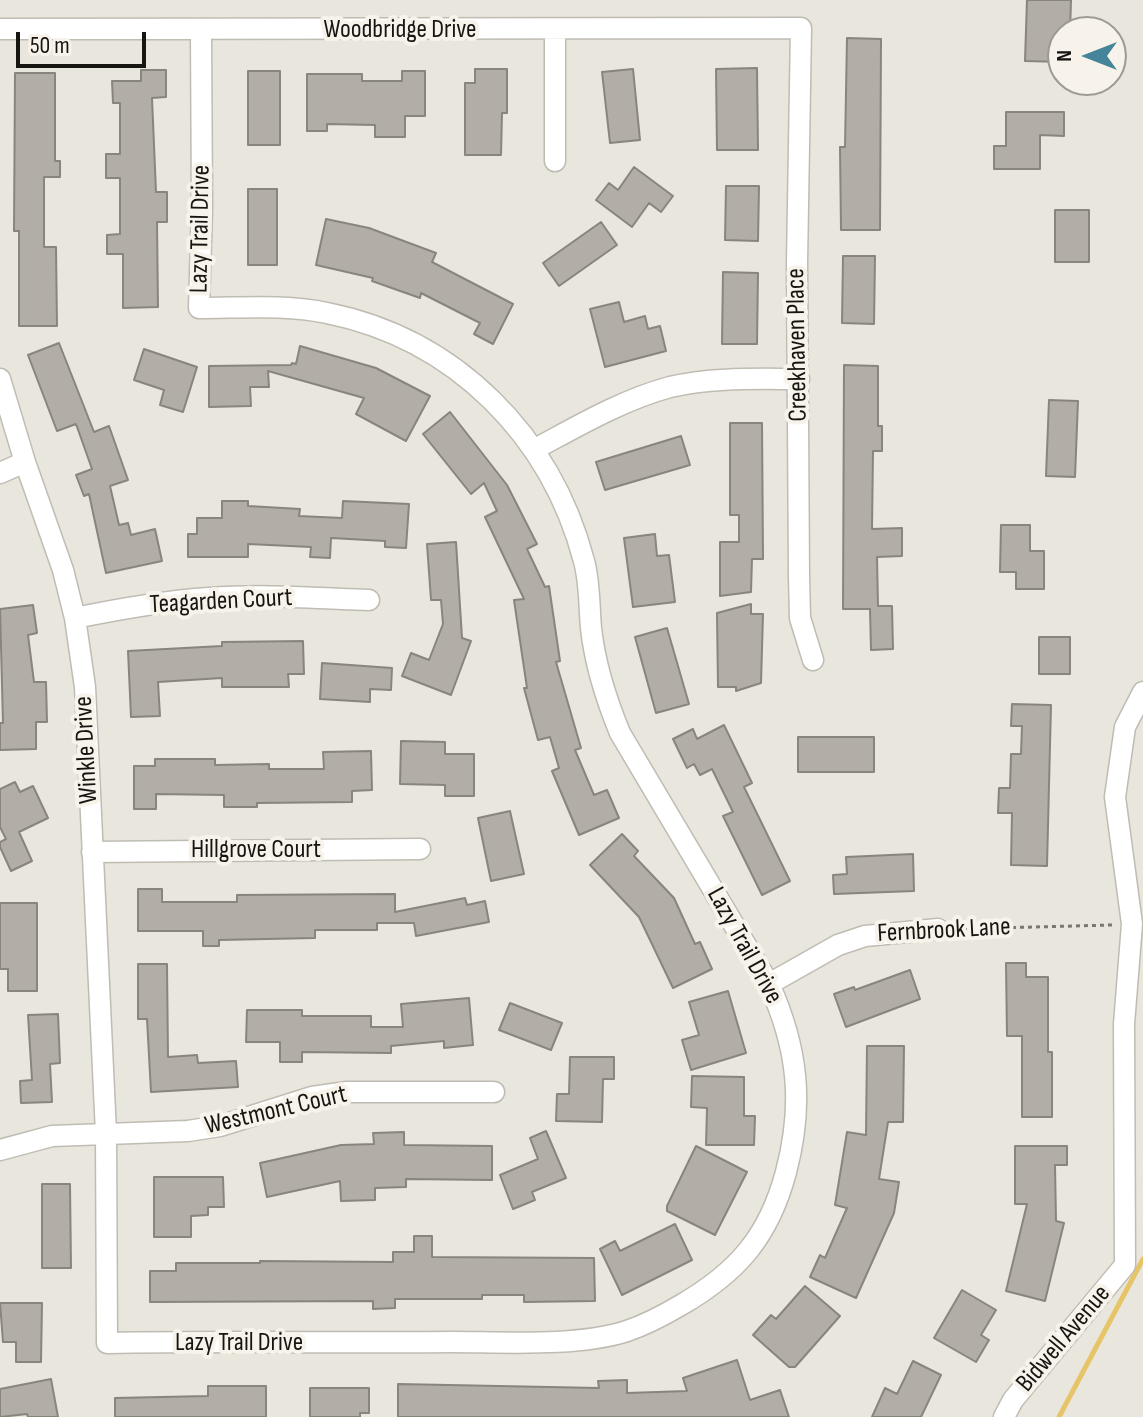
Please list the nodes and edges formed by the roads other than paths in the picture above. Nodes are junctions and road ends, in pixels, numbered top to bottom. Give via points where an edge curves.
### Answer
1 (801, 28) joint
2 (0, 29) edge
3 (555, 29) junction
4 (201, 31) junction
5 (555, 161) dead end
6 (0, 379) edge
7 (799, 379) junction
8 (535, 449) junction
9 (25, 462) junction
10 (0, 473) edge
11 (369, 600) dead end
12 (75, 618) junction
13 (813, 660) dead end
14 (1143, 692) edge
15 (420, 849) dead end
16 (92, 852) junction
17 (938, 929) road end
18 (769, 984) junction
19 (494, 1092) dead end
20 (106, 1133) junction
21 (0, 1150) edge
22 (1004, 1417) edge

1 - 3 street, Woodbridge Drive
1 - 7 street, Creekhaven Place
2 - 4 street, Woodbridge Drive
3 - 4 street, Woodbridge Drive
3 - 5 street
4 - 8 street, Lazy Trail Drive via 199,308 327,313 412,341 487,392
6 - 9 street, Winkle Drive
7 - 8 street via 672,387 611,409
7 - 13 street, Creekhaven Place via 800,618
8 - 18 street, Lazy Trail Drive via 559,493 586,565 595,657 620,733
9 - 10 street
9 - 12 street, Winkle Drive
11 - 12 street, Teagarden Court via 212,598
12 - 16 street, Winkle Drive via 85,687
14 - 22 street, Bidwell Avenue via 1125,727 1115,797 1132,924 1124,1024 1125,1265
15 - 16 street, Hillgrove Court
16 - 20 street, Winkle Drive
17 - 18 street, Fernbrook Lane via 865,936 838,945
18 - 20 street, Lazy Trail Drive via 796,1064 793,1148 781,1193 760,1235 734,1269 664,1315 626,1332 505,1342 107,1343
19 - 20 street, Westmont Court via 347,1092 209,1128
20 - 21 street, Westmont Court via 52,1136

